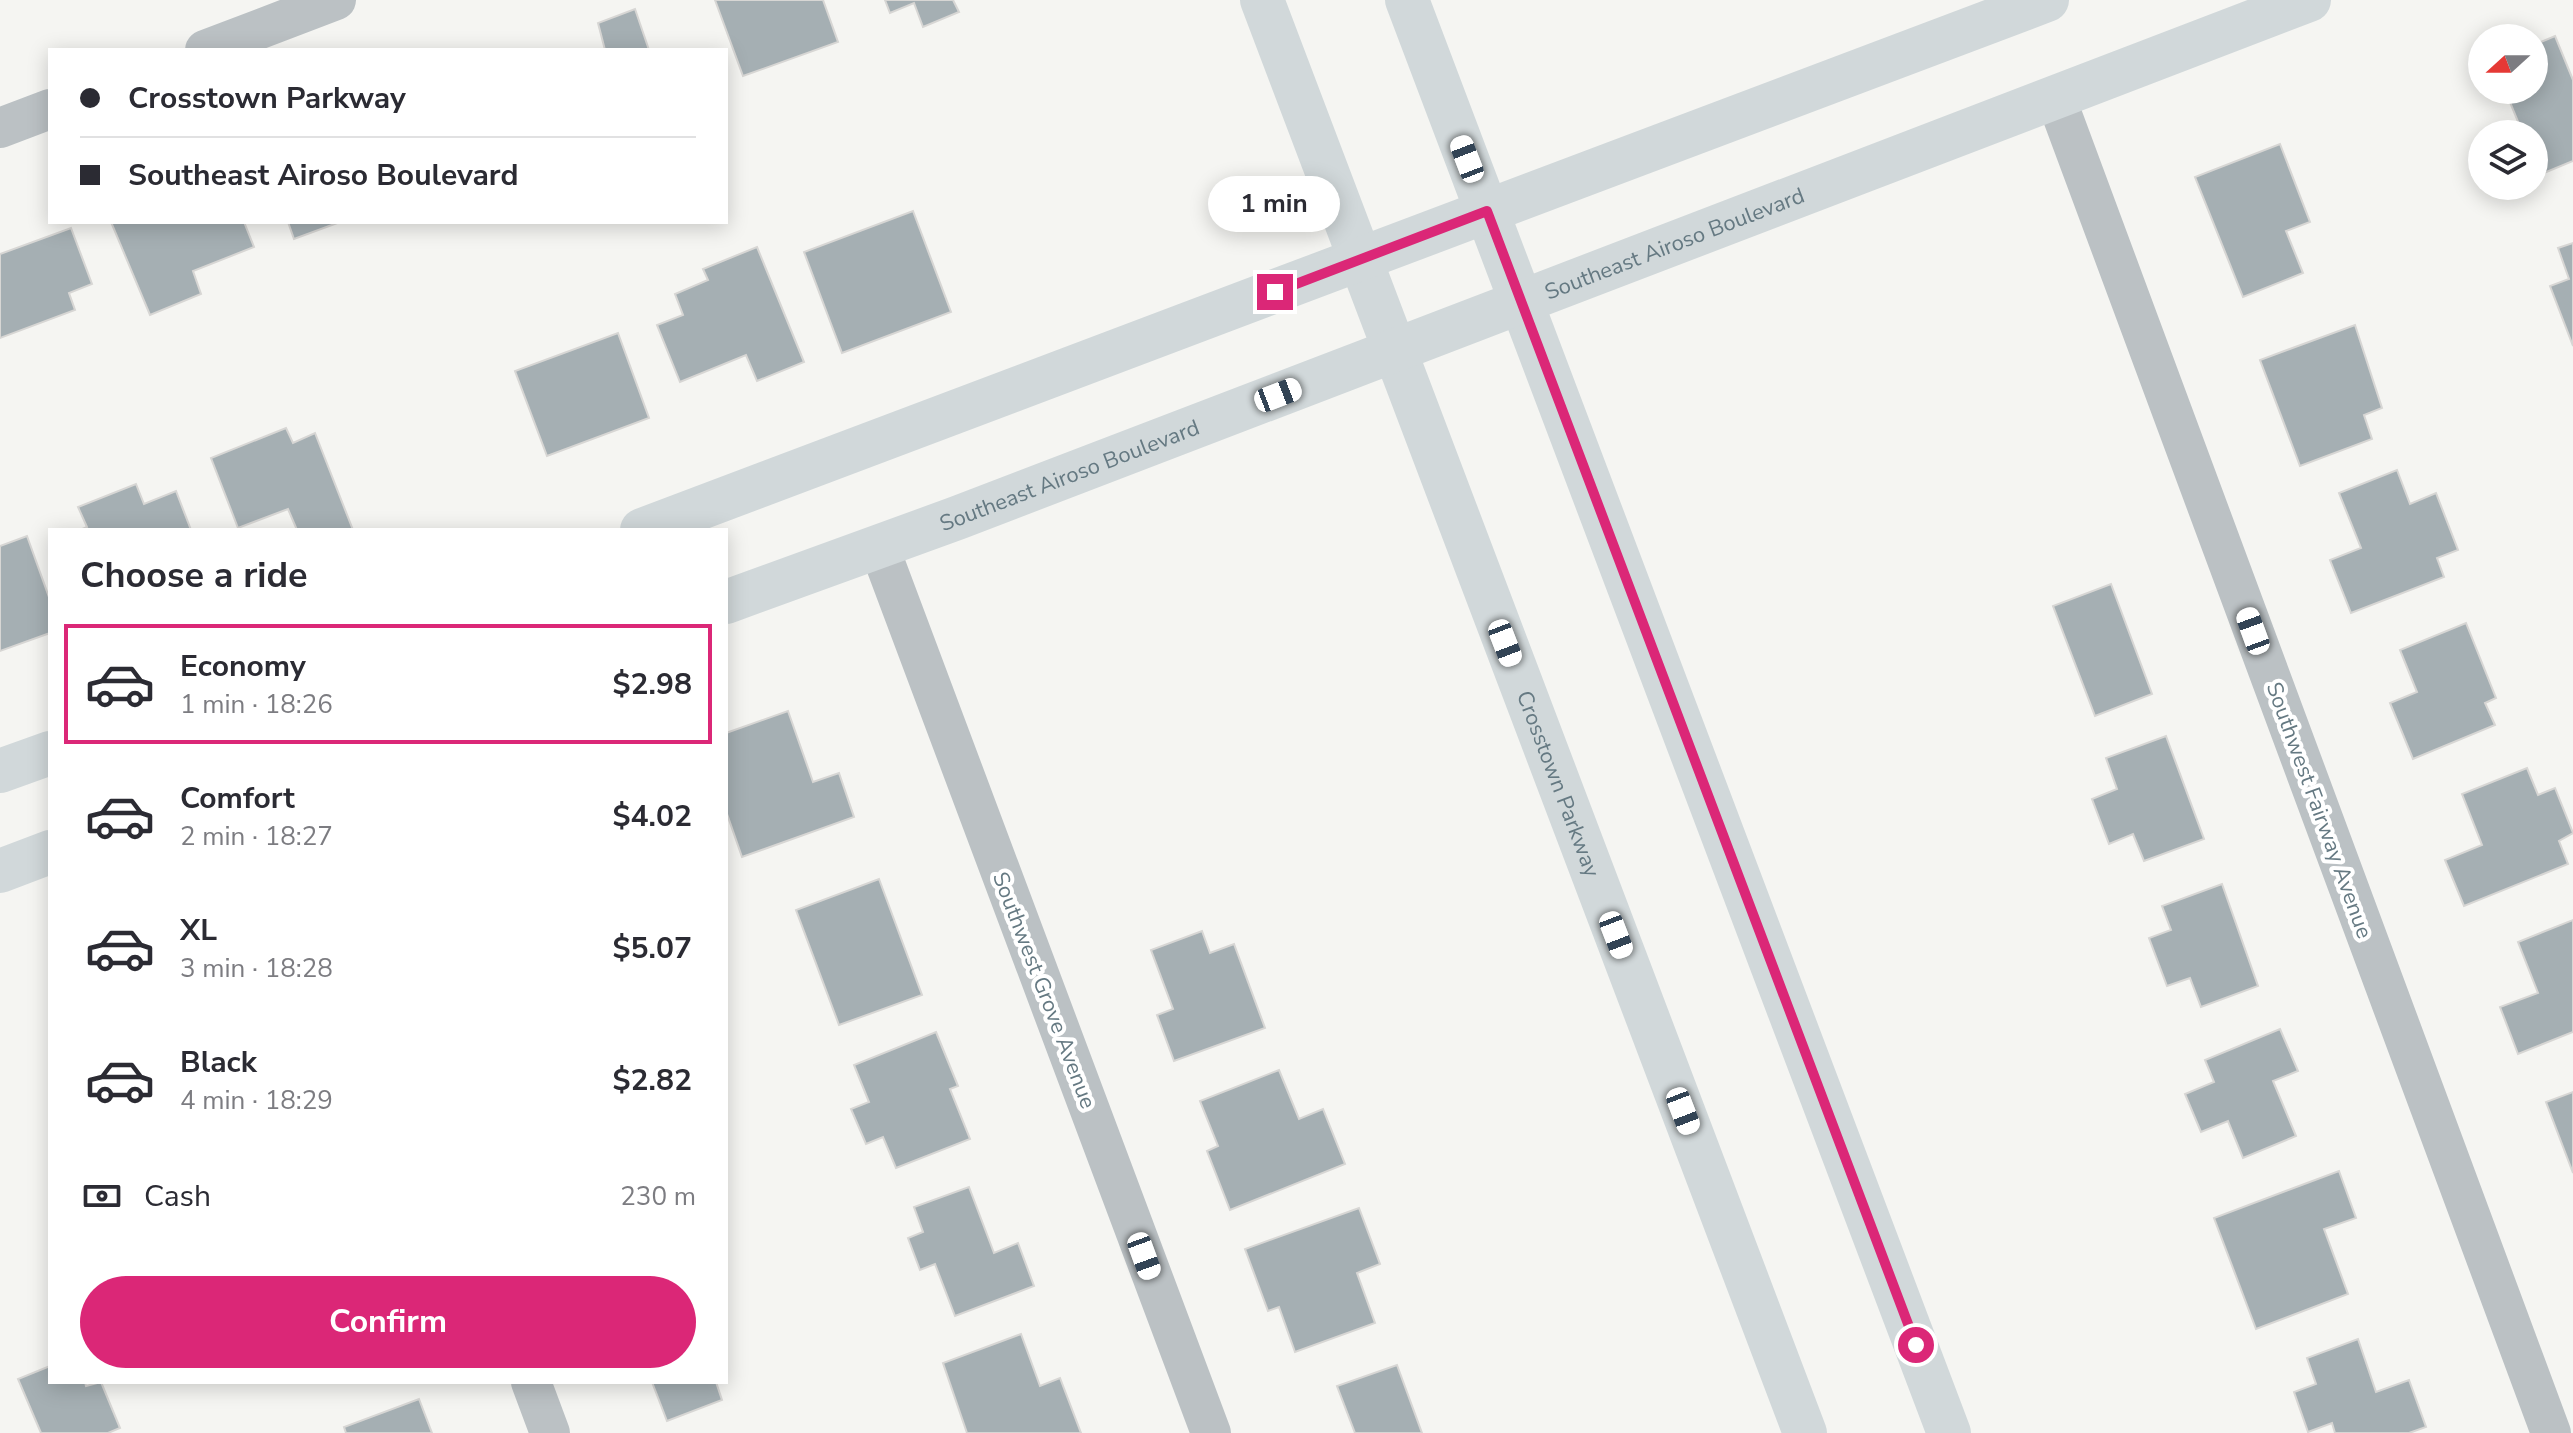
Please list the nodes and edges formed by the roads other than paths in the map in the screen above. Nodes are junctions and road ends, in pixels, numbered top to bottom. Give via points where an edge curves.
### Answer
1 (336, 0) edge
2 (1262, 0) edge
3 (1407, 0) edge
4 (2047, 0) edge
5 (2309, 0) edge
6 (210, 48) edge
7 (2055, 96) junction
8 (48, 110) edge
9 (0, 128) edge
10 (1487, 211) junction
11 (1362, 260) junction
12 (1519, 301) junction
13 (1394, 350) junction
14 (647, 528) edge
15 (879, 547) junction
16 (728, 601) edge
17 (48, 754) edge
18 (0, 771) edge
19 (48, 853) edge
20 (0, 871) edge
21 (532, 1384) edge
22 (550, 1433) edge
23 (1211, 1433) edge
24 (1805, 1433) edge
25 (1949, 1433) edge
26 (2551, 1433) edge

1 - 6 street
2 - 11 main road, Crosstown Parkway
3 - 10 main road
4 - 10 main road
5 - 7 main road, Southeast Airoso Boulevard
7 - 12 main road, Southeast Airoso Boulevard
7 - 26 street, Southwest Fairway Avenue
8 - 9 street
10 - 11 main road
10 - 12 main road
11 - 13 main road, Crosstown Parkway
11 - 14 main road
12 - 13 main road, Southeast Airoso Boulevard
12 - 25 main road
13 - 15 main road, Southeast Airoso Boulevard
13 - 24 main road, Crosstown Parkway
15 - 16 main road, Southeast Airoso Boulevard
15 - 23 street, Southwest Grove Avenue
17 - 18 main road
19 - 20 main road
21 - 22 street

